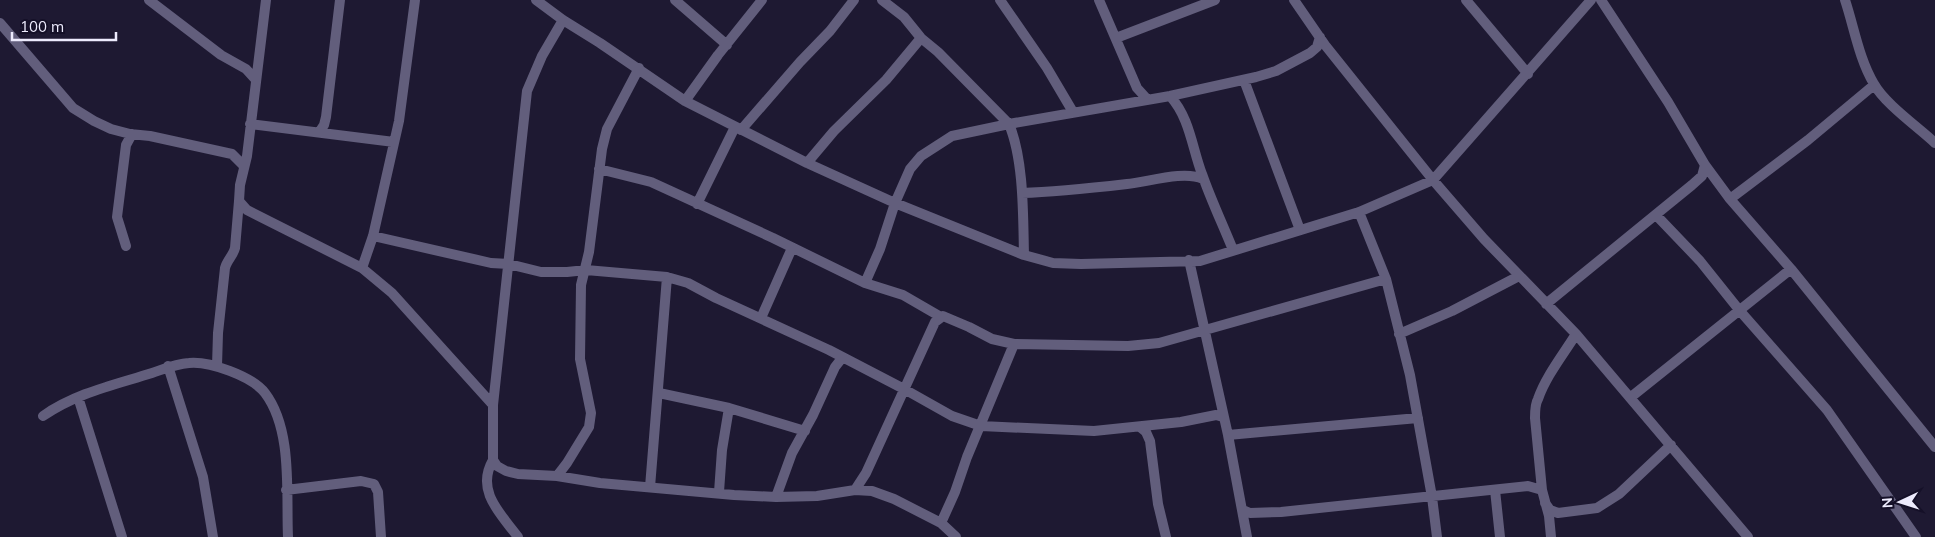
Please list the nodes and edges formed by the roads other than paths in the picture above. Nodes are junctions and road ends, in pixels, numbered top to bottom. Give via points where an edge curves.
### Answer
1 (149, 0) edge
2 (266, 0) edge
3 (340, 0) edge
4 (415, 0) edge
5 (536, 0) edge
6 (675, 0) edge
7 (762, 0) edge
8 (854, 0) edge
9 (882, 0) edge
10 (1000, 0) edge
11 (1099, 0) edge
12 (1215, 0) edge
13 (1294, 0) edge
14 (1466, 0) edge
15 (1591, 0) edge
16 (1601, 0) edge
17 (1845, 0) edge
18 (563, 20) junction
19 (0, 23) edge
20 (921, 38) junction
21 (1116, 38) junction
22 (1320, 38) junction
23 (726, 45) junction
24 (639, 68) junction
25 (1528, 74) junction
26 (256, 80) junction
27 (1244, 80) junction
28 (1874, 85) junction
29 (1170, 96) junction
30 (1147, 99) junction
31 (685, 101) junction
32 (1073, 112) junction
33 (250, 124) junction
34 (1009, 124) junction
35 (738, 129) junction
36 (320, 131) junction
37 (132, 134) junction
38 (394, 142) junction
39 (1935, 143) edge
40 (807, 163) junction
41 (1705, 165) junction
42 (244, 166) junction
43 (599, 168) junction
44 (1204, 178) junction
45 (1434, 180) junction
46 (1022, 193) junction
47 (1730, 199) junction
48 (239, 201) junction
49 (895, 203) junction
50 (697, 204) junction
51 (1359, 212) junction
52 (1656, 215) junction
53 (1300, 230) junction
54 (373, 236) junction
55 (126, 246) dead end
56 (792, 248) junction
57 (1233, 250) junction
58 (1024, 255) junction
59 (1189, 260) junction
60 (509, 264) junction
61 (362, 268) junction
62 (1791, 269) junction
63 (586, 270) junction
64 (1519, 276) junction
65 (667, 277) junction
66 (1386, 279) junction
67 (865, 283) junction
68 (1546, 304) junction
69 (1740, 311) junction
70 (761, 318) junction
71 (940, 318) junction
72 (1203, 331) junction
73 (1399, 334) junction
74 (1576, 334) junction
75 (1014, 344) junction
76 (842, 358) junction
77 (168, 366) junction
78 (216, 366) junction
79 (904, 388) junction
80 (481, 392) junction
81 (494, 392) junction
82 (659, 393) junction
83 (78, 397) junction
84 (1631, 397) junction
85 (493, 405) junction
86 (729, 408) junction
87 (43, 416) dead end
88 (1223, 417) junction
89 (1418, 418) junction
90 (981, 426) junction
91 (1140, 427) junction
92 (805, 431) junction
93 (1228, 435) junction
94 (1671, 444) junction
95 (1935, 447) edge
96 (493, 460) junction
97 (557, 476) junction
98 (650, 487) junction
99 (286, 490) junction
100 (855, 490) junction
101 (1495, 490) junction
102 (1542, 490) junction
103 (719, 492) junction
104 (1432, 496) junction
105 (776, 497) junction
106 (1544, 502) junction
107 (1243, 510) junction
108 (941, 523) junction
109 (122, 537) edge
110 (213, 537) edge
111 (288, 537) edge
112 (381, 537) edge
113 (518, 537) edge
114 (956, 537) edge
115 (1166, 537) edge
116 (1246, 537) edge
117 (1437, 537) edge
118 (1500, 537) edge
119 (1552, 537) edge
120 (1748, 537) edge
121 (1916, 537) edge

1 - 26 street via 221,55 246,69
2 - 26 street
3 - 36 street via 326,117
4 - 38 street via 404,98
5 - 18 street
6 - 23 street
7 - 23 street
8 - 35 street via 830,31
9 - 20 street via 904,17
10 - 32 street
11 - 21 street
12 - 21 street
13 - 22 street
14 - 25 street
15 - 25 street
16 - 41 street
17 - 28 street
18 - 24 street
18 - 60 street via 527,91
19 - 37 street via 73,108 111,129
20 - 34 street
20 - 40 street
21 - 30 street via 1137,88
22 - 27 street via 1317,47 1292,64
22 - 45 street
23 - 31 street
24 - 31 street
24 - 43 street via 607,130
25 - 45 street
26 - 33 street
27 - 29 street
27 - 53 street
28 - 39 street
28 - 47 street
29 - 30 street
29 - 44 street via 1180,109
30 - 32 street
31 - 35 street
32 - 34 street
33 - 36 street
33 - 42 street
34 - 46 street via 1014,136
34 - 49 street via 952,136 921,156 910,169
35 - 40 street
35 - 50 street
36 - 38 street
37 - 42 street via 232,154
37 - 55 street via 124,152 117,217
38 - 54 street
40 - 49 street
41 - 47 street
41 - 52 street via 1702,176
42 - 48 street
43 - 50 street via 651,182
43 - 63 street
44 - 46 street via 1187,175 1129,184
44 - 57 street
45 - 51 street
45 - 64 street
46 - 58 street
47 - 62 street
48 - 61 street via 247,210
48 - 78 street via 234,253 225,268
49 - 58 street
49 - 67 street
50 - 56 street
51 - 53 street
51 - 66 street
52 - 68 street
52 - 69 street via 1700,261
53 - 57 street
54 - 60 street via 491,263
54 - 61 street
56 - 67 street
56 - 70 street
57 - 59 street via 1200,261
58 - 59 street via 1052,263 1082,264
59 - 72 street
60 - 63 street via 541,272
60 - 81 street
61 - 80 street via 392,293
62 - 69 street
62 - 95 street
63 - 65 street
63 - 97 street via 581,285 580,359 591,413 589,427
64 - 68 street
64 - 73 street
65 - 70 street via 688,282
65 - 82 street
66 - 72 street
66 - 73 street
67 - 71 street via 903,295
68 - 74 street
69 - 84 street
69 - 121 street via 1827,410
70 - 76 street
71 - 75 street via 943,316 992,339
71 - 79 street via 935,322
72 - 75 street via 1159,343 1128,346
72 - 88 street
73 - 89 street
74 - 84 street
74 - 102 street via 1537,400 1535,418
75 - 90 street
76 - 79 street
76 - 92 street
77 - 78 street via 190,362
77 - 83 street
77 - 110 street via 203,477
78 - 99 street via 254,382 265,393 282,429
79 - 90 street via 952,416
79 - 100 street via 866,473
80 - 81 street
80 - 85 street
81 - 85 street
82 - 86 street
82 - 98 street
83 - 87 street
83 - 109 street
84 - 94 street
85 - 96 street
86 - 92 street
86 - 103 street
88 - 91 street via 1216,415
88 - 93 street
89 - 93 street
89 - 104 street
90 - 91 street via 1094,431
90 - 108 street
91 - 115 street via 1150,441
92 - 105 street via 792,453
93 - 107 street
94 - 106 street via 1619,494 1597,508 1554,512
94 - 120 street
96 - 97 street via 506,471
96 - 113 street via 486,479 493,505
97 - 98 street
98 - 103 street
99 - 111 street
99 - 112 street via 362,481 374,484 378,492
100 - 105 street via 817,496
100 - 108 street via 872,491 894,499
101 - 102 street via 1528,486
101 - 104 street
101 - 118 street
102 - 106 street
103 - 105 street
104 - 107 street via 1281,512 1250,513
104 - 117 street
106 - 119 street
107 - 116 street
108 - 114 street

